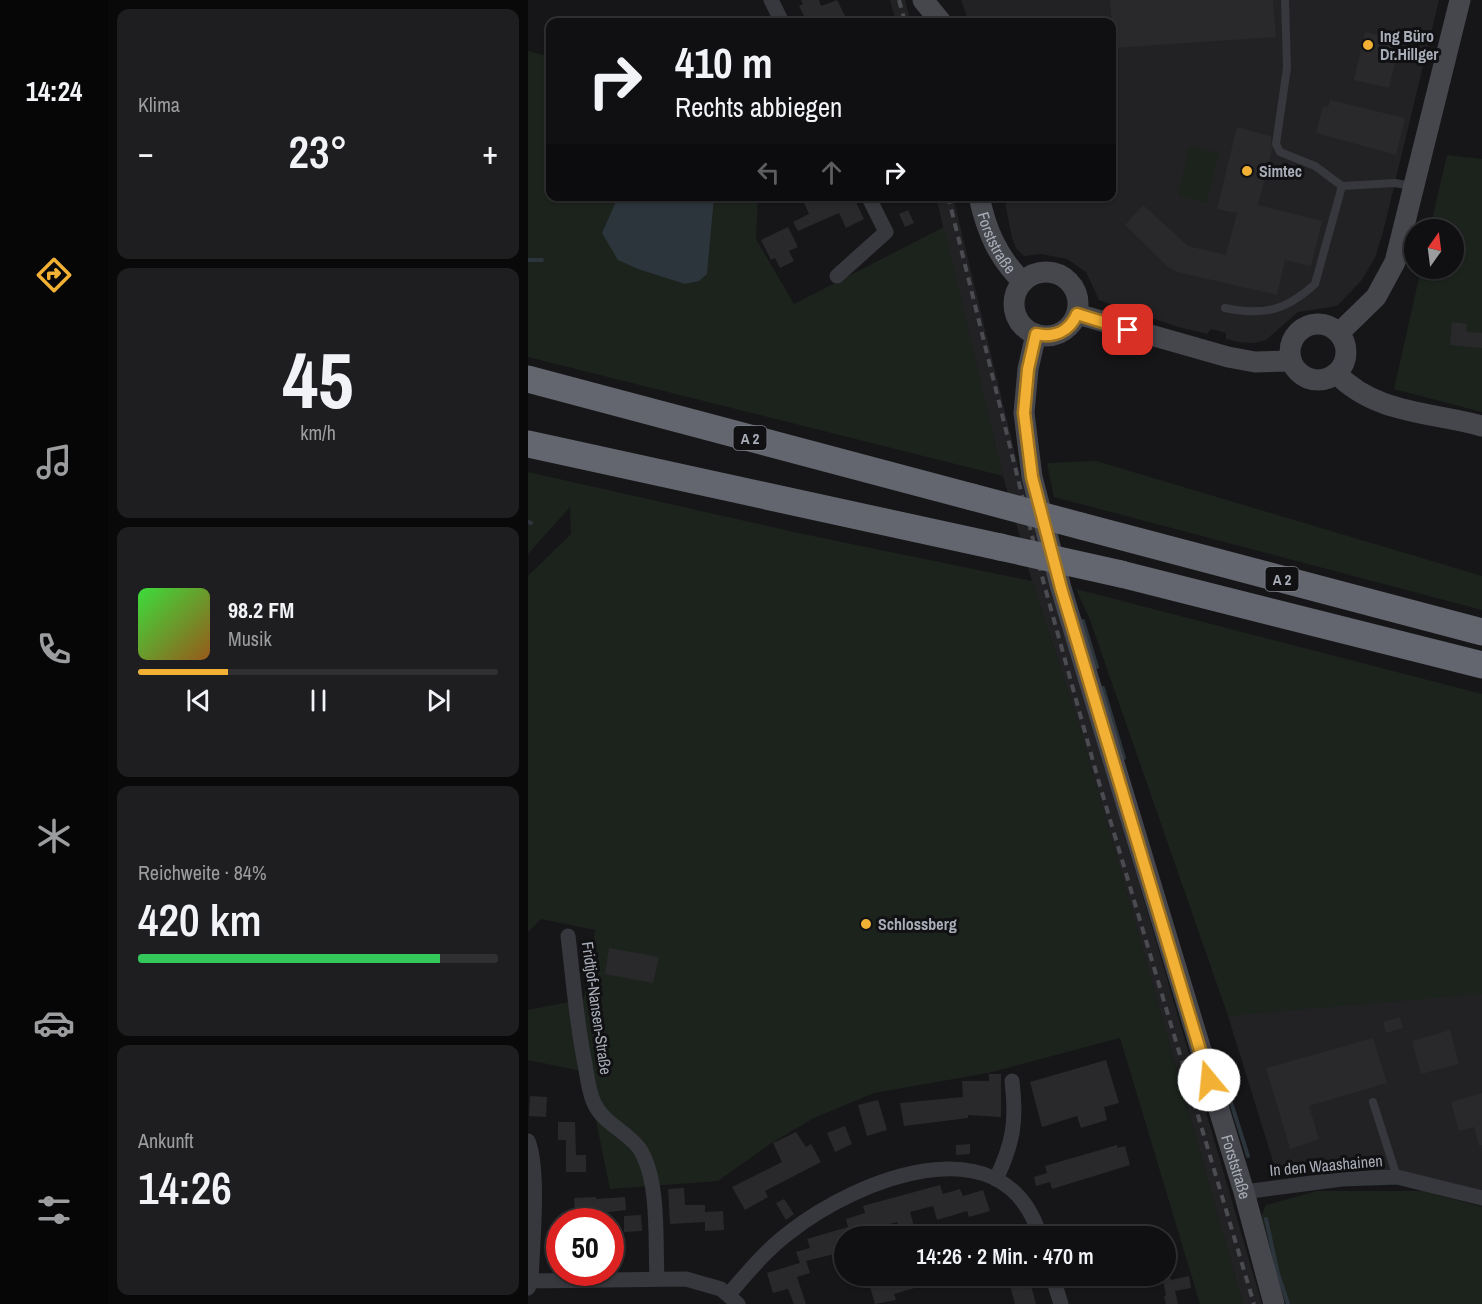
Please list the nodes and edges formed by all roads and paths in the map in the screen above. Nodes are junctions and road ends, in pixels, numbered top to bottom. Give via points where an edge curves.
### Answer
1 (771, 0) edge
2 (923, 0) edge
3 (1285, 0) edge
4 (1460, 0) edge
5 (780, 18) edge
6 (938, 18) edge
7 (1341, 186) junction
8 (1416, 187) junction
9 (870, 201) edge
10 (980, 201) edge
11 (837, 276) dead end
12 (1023, 282) junction
13 (1225, 308) dead end
14 (1077, 314) junction
15 (1339, 333) junction
16 (1036, 334) junction
17 (1291, 361) junction
18 (1336, 373) junction
19 (528, 379) edge
20 (1482, 426) edge
21 (528, 444) edge
22 (1482, 632) edge
23 (1482, 666) edge
24 (568, 936) dead end
25 (1012, 1081) dead end
26 (1373, 1101) dead end
27 (528, 1142) edge
28 (1397, 1177) junction
29 (996, 1179) junction
30 (1244, 1192) junction
31 (1482, 1198) edge
32 (1035, 1226) edge
33 (657, 1278) junction
34 (529, 1283) edge
35 (1055, 1286) edge
36 (734, 1299) edge
37 (1061, 1304) edge
38 (1274, 1304) edge

1 - 5 street
2 - 6 main road
3 - 7 lane via 1287,68 1276,144 1280,152 1315,166
4 - 8 main road
7 - 8 lane via 1395,183
7 - 13 lane via 1315,284 1274,311 1248,313
8 - 15 main road via 1402,243 1387,280 1363,313
9 - 11 street via 886,232
10 - 12 main road, Forststraße via 991,239
12 - 14 main road via 1044,272 1066,278 1076,291
12 - 16 main road via 1015,296 1015,312 1023,326
14 - 16 main road via 1057,334
14 - 17 main road via 1228,357 1254,362
15 - 17 main road via 1328,325 1307,326 1292,340
15 - 18 main road via 1346,351
16 - 30 main road, Forststraße via 1024,413 1032,477 1064,598
17 - 18 main road via 1298,372 1310,379 1324,379
18 - 20 main road via 1346,384 1383,405
19 - 22 highway, A 2, bridge
21 - 23 highway, A 2, bridge via 1121,574
24 - 33 street, Fridtjof-Nansen-Straße via 579,1034 594,1102 638,1147 652,1179
25 - 29 street via 1014,1131
26 - 28 lane
27 - 34 street via 534,1212
28 - 30 street, In den Waashainen via 1342,1179
28 - 31 street, In den Waashainen
29 - 32 street via 1024,1204
29 - 36 street via 965,1169 938,1169 905,1175 855,1192 788,1233 763,1256
30 - 38 main road, Forststraße
33 - 34 street
33 - 36 street via 699,1281
35 - 37 street

